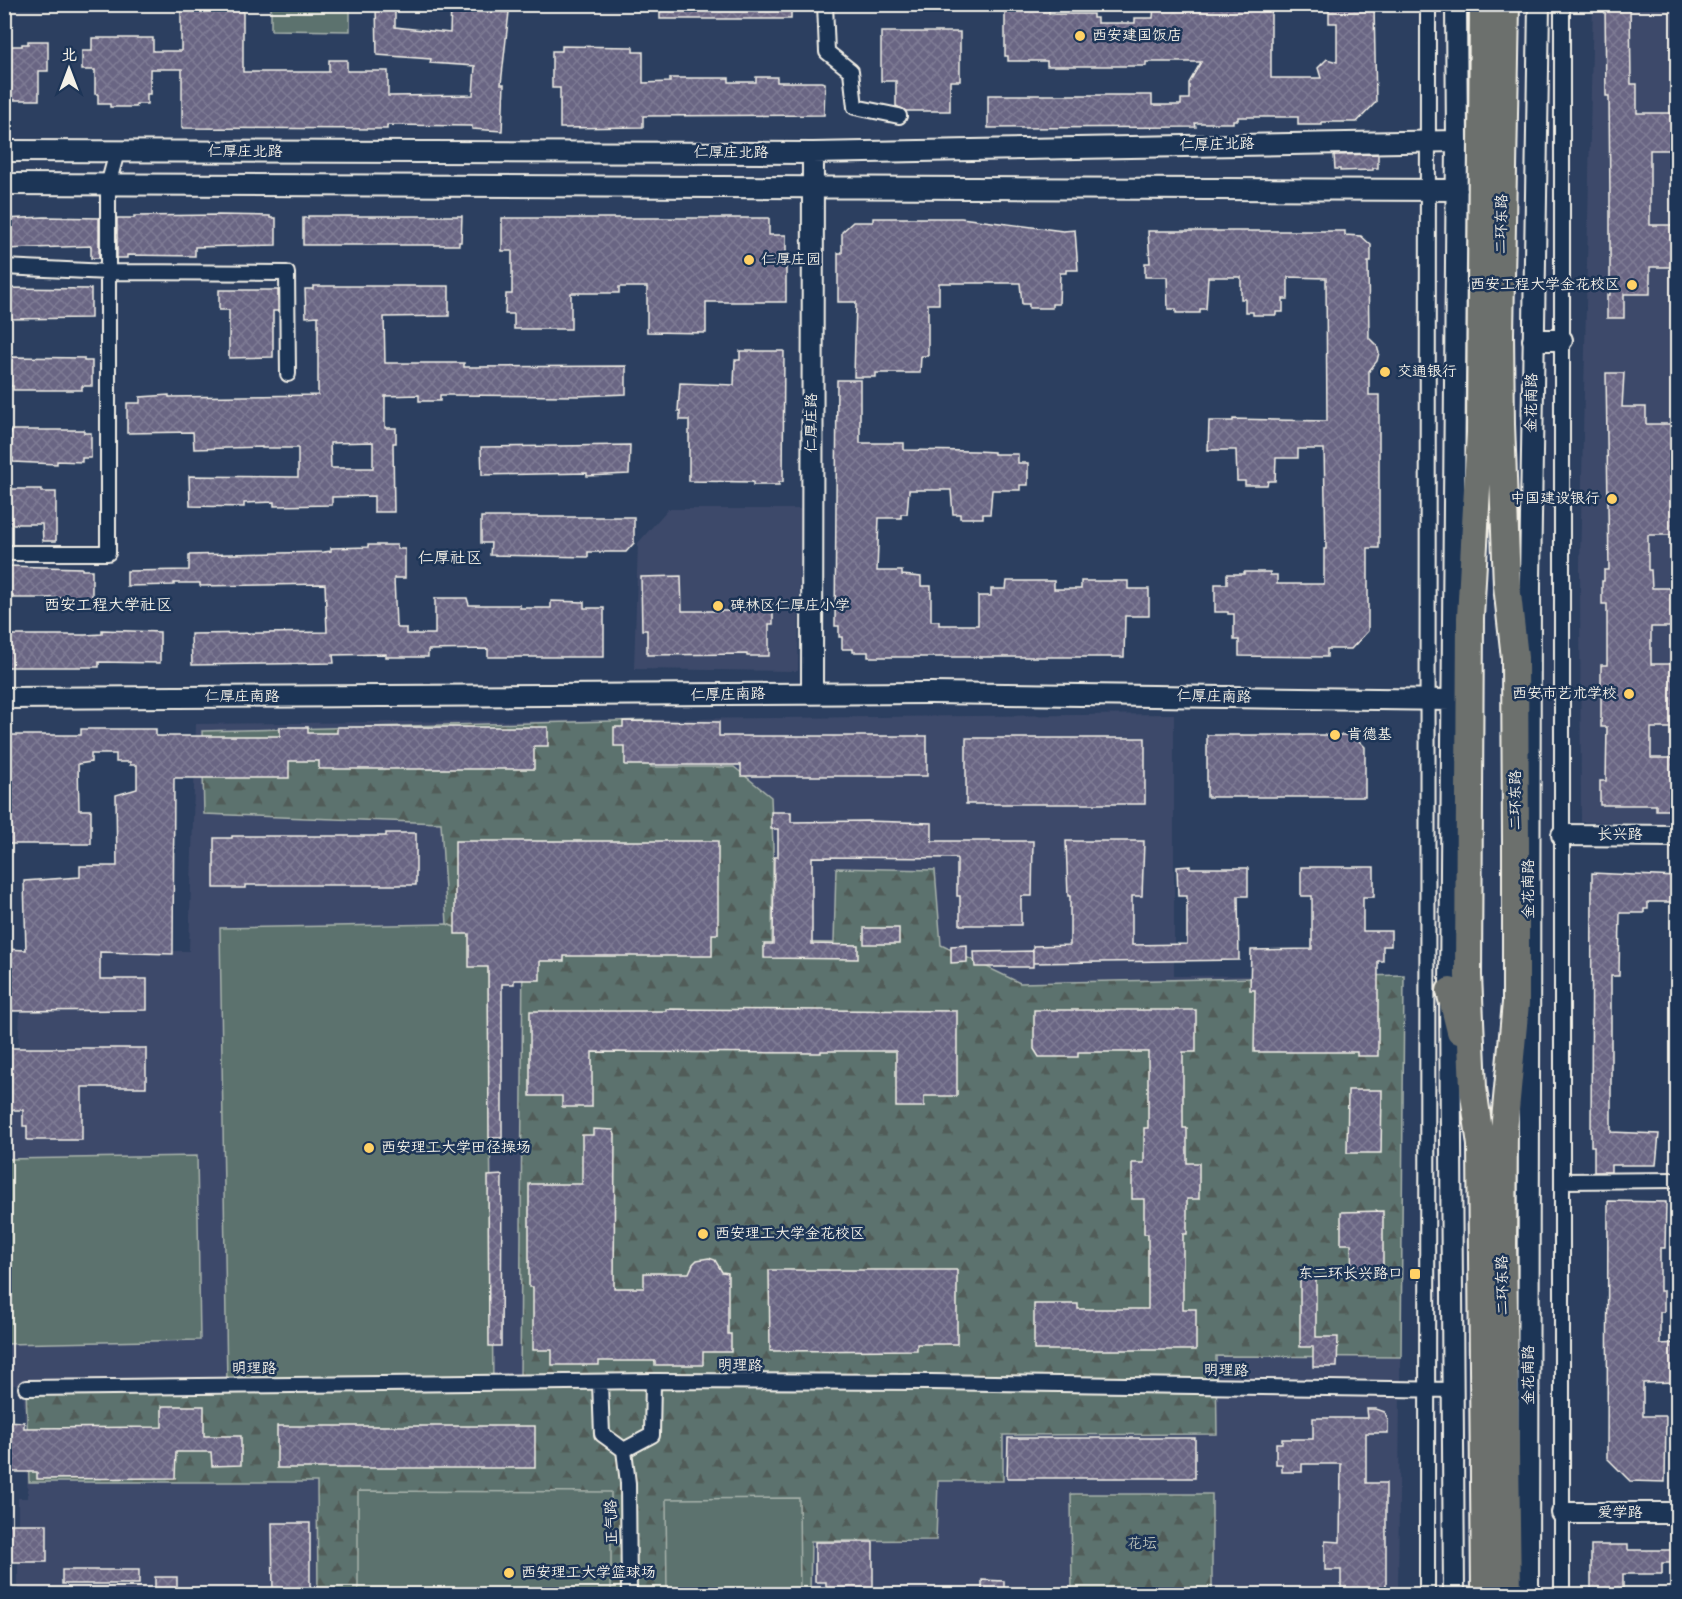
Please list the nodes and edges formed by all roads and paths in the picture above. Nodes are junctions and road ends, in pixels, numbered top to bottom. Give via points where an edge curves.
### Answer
1 (825, 4) edge
2 (1428, 4) edge
3 (1456, 4) edge
4 (1483, 4) edge
5 (1506, 4) edge
6 (1539, 4) edge
7 (1562, 4) edge
8 (899, 116) dead end
9 (1428, 141) junction
10 (1457, 141) junction
11 (4, 151) edge
12 (117, 152) junction
13 (813, 153) junction
14 (4, 183) edge
15 (108, 184) junction
16 (813, 188) junction
17 (1428, 190) junction
18 (1457, 190) junction
19 (4, 267) edge
20 (108, 272) junction
21 (1490, 332) junction
22 (1533, 340) junction
23 (1562, 340) junction
24 (288, 375) dead end
25 (1475, 526) junction
26 (4, 553) edge
27 (1453, 610) junction
28 (1515, 658) junction
29 (812, 693) junction
30 (4, 698) edge
31 (1427, 700) junction
32 (1452, 700) junction
33 (1529, 730) junction
34 (1562, 835) junction
35 (1677, 836) edge
36 (1450, 991) junction
37 (1529, 999) junction
38 (1473, 1088) junction
39 (1507, 1089) junction
40 (1677, 1180) edge
41 (1562, 1182) junction
42 (653, 1381) junction
43 (600, 1383) junction
44 (26, 1388) dead end
45 (1427, 1389) junction
46 (1454, 1390) junction
47 (1495, 1414) junction
48 (624, 1450) junction
49 (1562, 1513) junction
50 (1677, 1513) edge
51 (630, 1594) edge
52 (1427, 1594) edge
53 (1454, 1594) edge
54 (1485, 1594) edge
55 (1508, 1594) edge
56 (1528, 1594) edge
57 (1562, 1594) edge

1 - 8 street via 827,52 851,71 855,107
2 - 9 street
3 - 10 street
4 - 21 highway, 二环东路
5 - 21 highway, 二环东路
6 - 22 street, 金花南路
7 - 23 street
9 - 10 street, 仁厚庄北路
9 - 13 street, 仁厚庄北路
9 - 17 street
10 - 18 street
11 - 12 street, 仁厚庄北路
12 - 13 street, 仁厚庄北路
12 - 15 street
13 - 16 street, 仁厚庄路
14 - 15 street
15 - 16 street
15 - 20 street
16 - 17 street
16 - 29 street, 仁厚庄路
17 - 18 street
17 - 31 street
18 - 27 street
19 - 20 street
20 - 24 street via 287,273
20 - 26 street via 108,553
21 - 25 highway, 二环东路
21 - 28 highway, 二环东路 via 1501,424
22 - 23 street
22 - 33 street, 金花南路
23 - 34 street
25 - 27 highway
25 - 38 highway, 二环东路 via 1470,618 1468,975
27 - 32 street
28 - 33 highway
28 - 39 highway, 二环东路 via 1516,1003
29 - 30 street, 仁厚庄南路
29 - 31 street, 仁厚庄南路
31 - 32 street, 仁厚庄南路
31 - 45 street
32 - 36 street
33 - 37 street, 金花南路
34 - 35 street, 长兴路
34 - 41 street
36 - 38 highway
36 - 46 street
37 - 39 highway
37 - 56 street, 金花南路
38 - 47 highway, 二环东路 via 1481,1145
39 - 47 highway, 二环东路
40 - 41 street
41 - 49 street
42 - 43 street, 明理路
42 - 45 street, 明理路
42 - 48 street via 652,1435
43 - 44 street, 明理路
43 - 48 street via 602,1434
45 - 46 street, 明理路
45 - 52 street
46 - 53 street
47 - 54 highway, 二环东路
47 - 55 highway, 二环东路
48 - 51 street, 正气路
49 - 50 street, 爱学路
49 - 57 street

